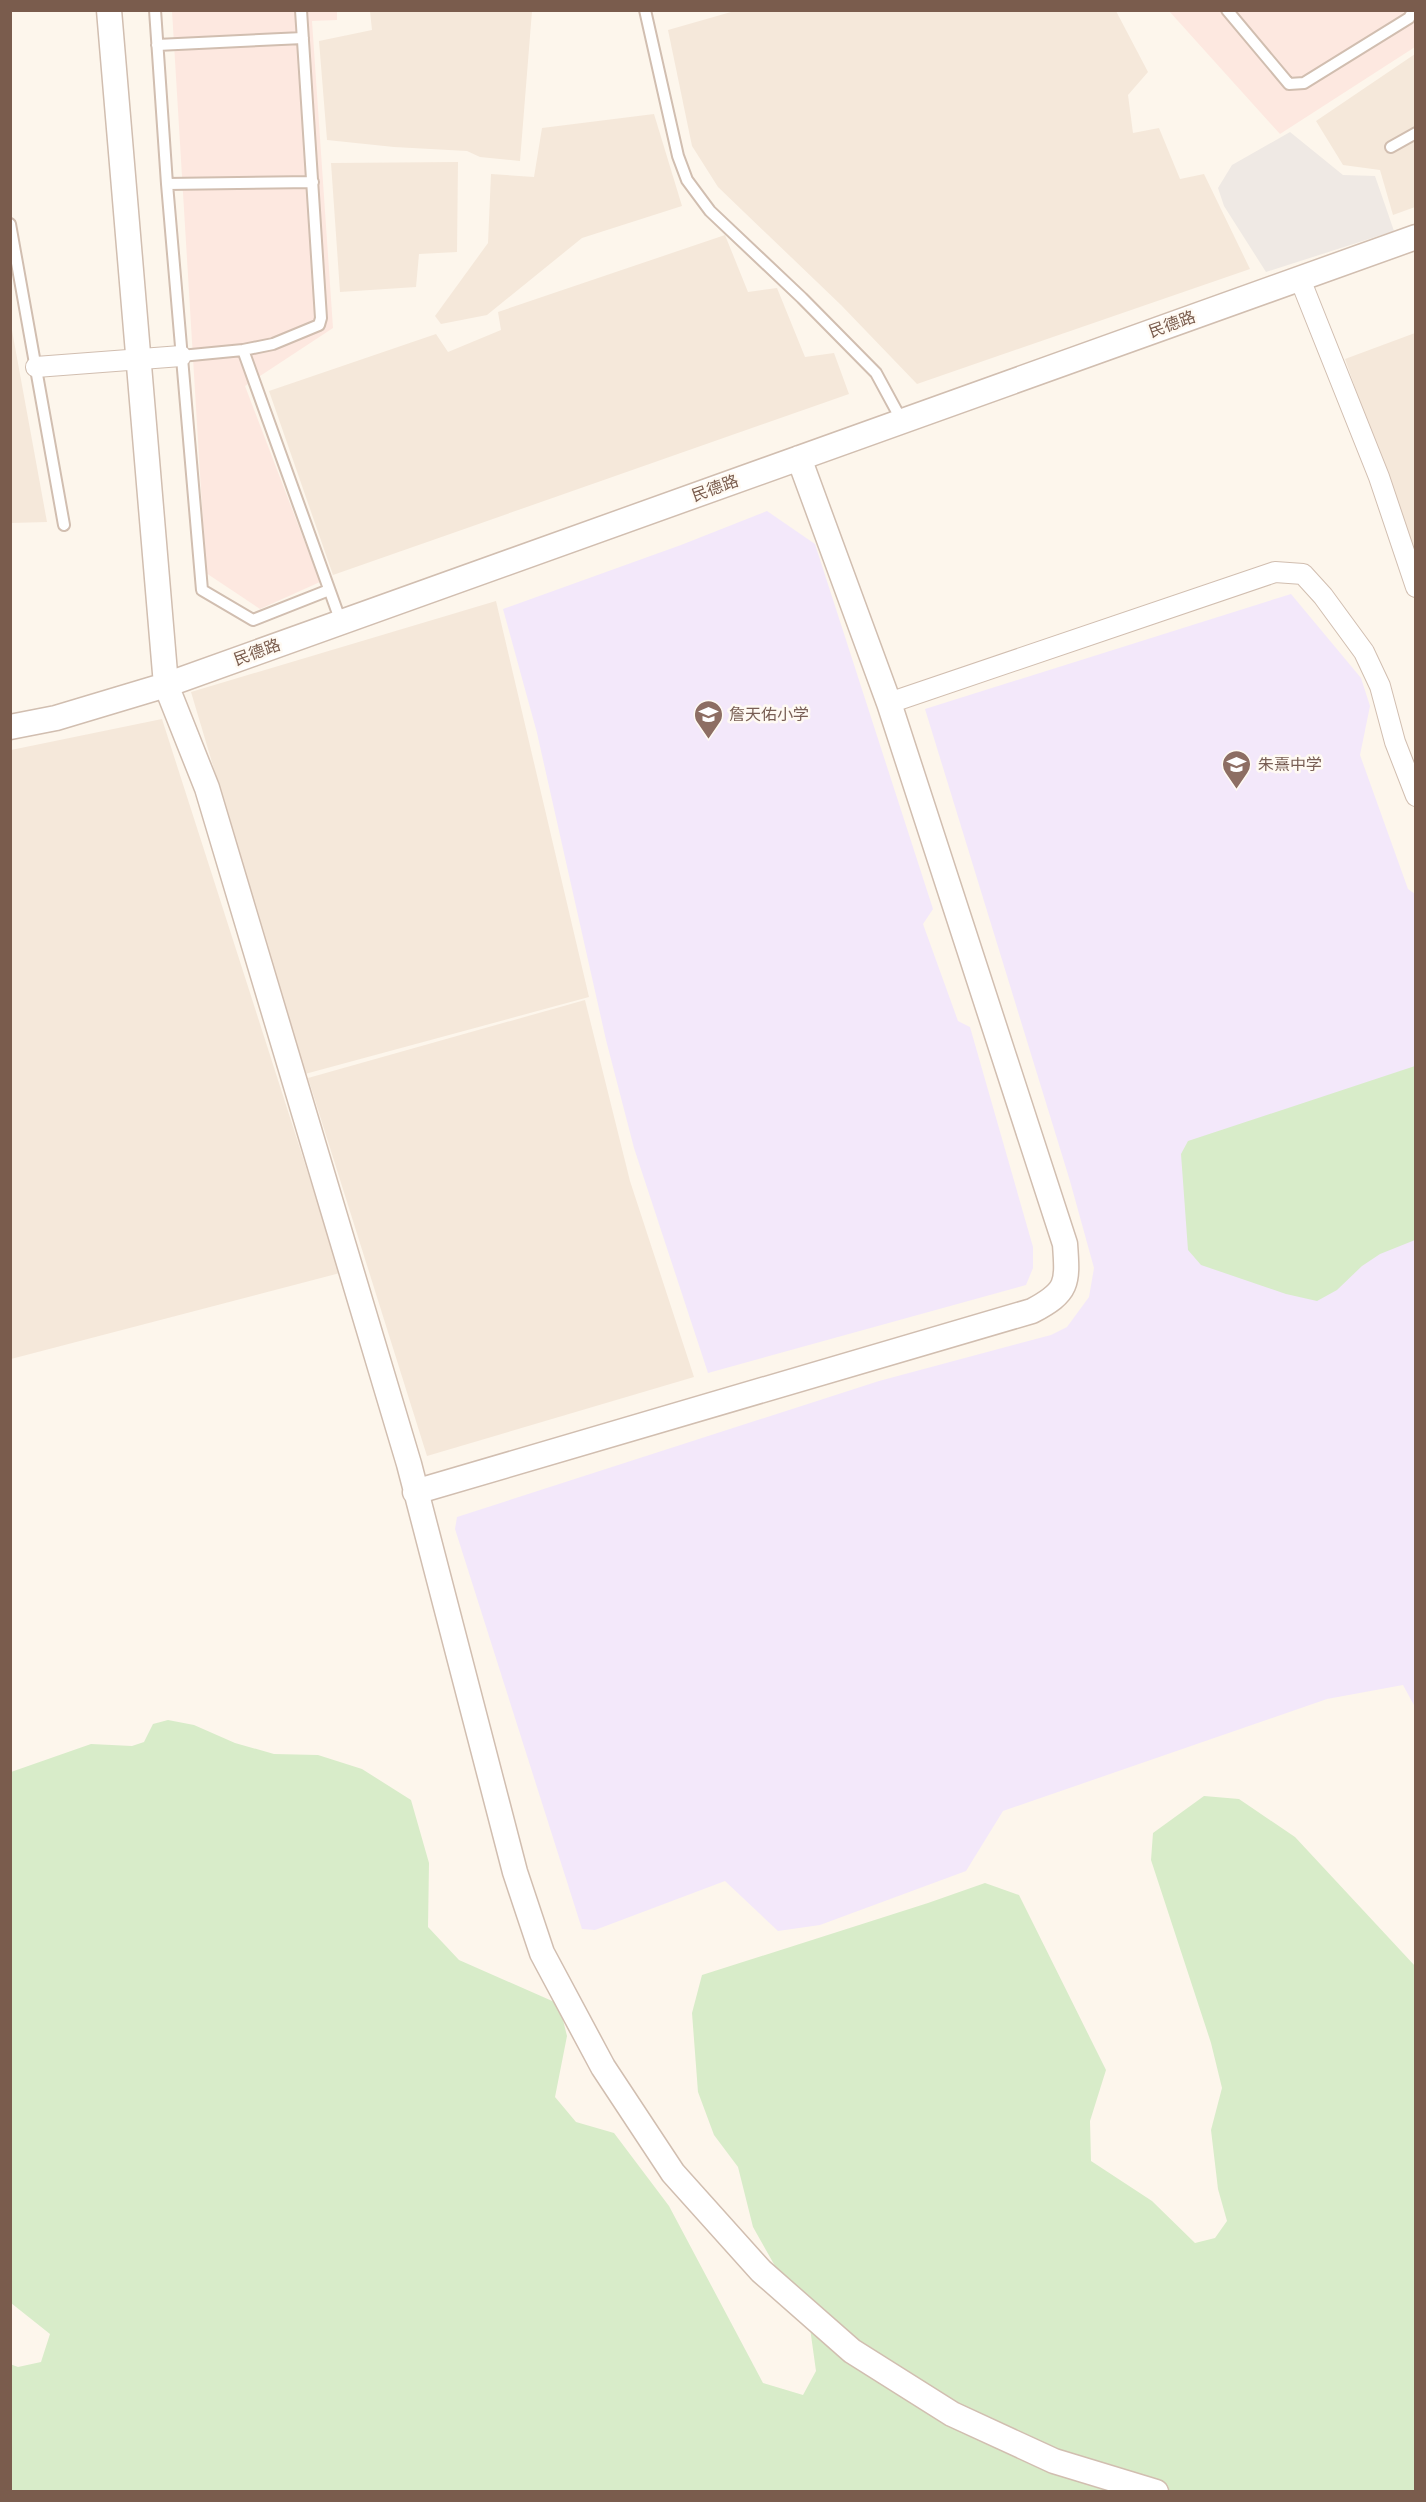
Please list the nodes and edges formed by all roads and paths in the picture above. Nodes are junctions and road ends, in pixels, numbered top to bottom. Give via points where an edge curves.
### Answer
1 (109, 10) edge
2 (155, 10) edge
3 (301, 10) edge
4 (645, 10) edge
5 (1227, 10) edge
6 (1414, 10) edge
7 (303, 38) junction
8 (157, 45) junction
9 (1416, 133) edge
10 (1391, 147) dead end
11 (313, 182) junction
12 (167, 183) junction
13 (10, 224) edge
14 (1416, 237) edge
15 (1300, 279) junction
16 (243, 350) junction
17 (181, 356) junction
18 (139, 361) junction
19 (36, 367) junction
20 (902, 421) junction
21 (799, 458) junction
22 (64, 525) dead end
23 (1416, 586) edge
24 (329, 590) junction
25 (341, 622) junction
26 (166, 685) junction
27 (889, 703) junction
28 (10, 727) edge
29 (1416, 796) edge
30 (415, 1492) junction
31 (1156, 2492) edge

1 - 18 street
2 - 8 lane
3 - 7 lane
4 - 20 lane via 687,180 710,211 876,373
5 - 6 lane via 1288,84 1304,83 1409,18
7 - 8 lane
7 - 11 lane
8 - 12 lane
9 - 10 lane
11 - 12 lane
11 - 16 lane via 319,325 273,344
12 - 17 lane
13 - 19 lane
14 - 15 street, 民德路
15 - 20 street, 民德路
15 - 23 street via 1379,477
16 - 17 lane
16 - 24 lane
17 - 18 street
17 - 24 lane via 202,590 253,620
18 - 19 street
18 - 26 street
19 - 22 lane
20 - 21 street, 民德路
21 - 25 street, 民德路
21 - 27 street
24 - 25 lane
25 - 26 street, 民德路
26 - 28 street, 民德路 via 56,718
26 - 30 street via 207,788
27 - 29 street via 1275,572 1303,574 1364,652 1380,687 1395,742
27 - 30 street via 1065,1244 1067,1275 1056,1298 1032,1311
30 - 31 street via 514,1872 542,1953 603,2067 673,2173 761,2271 852,2351 952,2414 1044,2456

